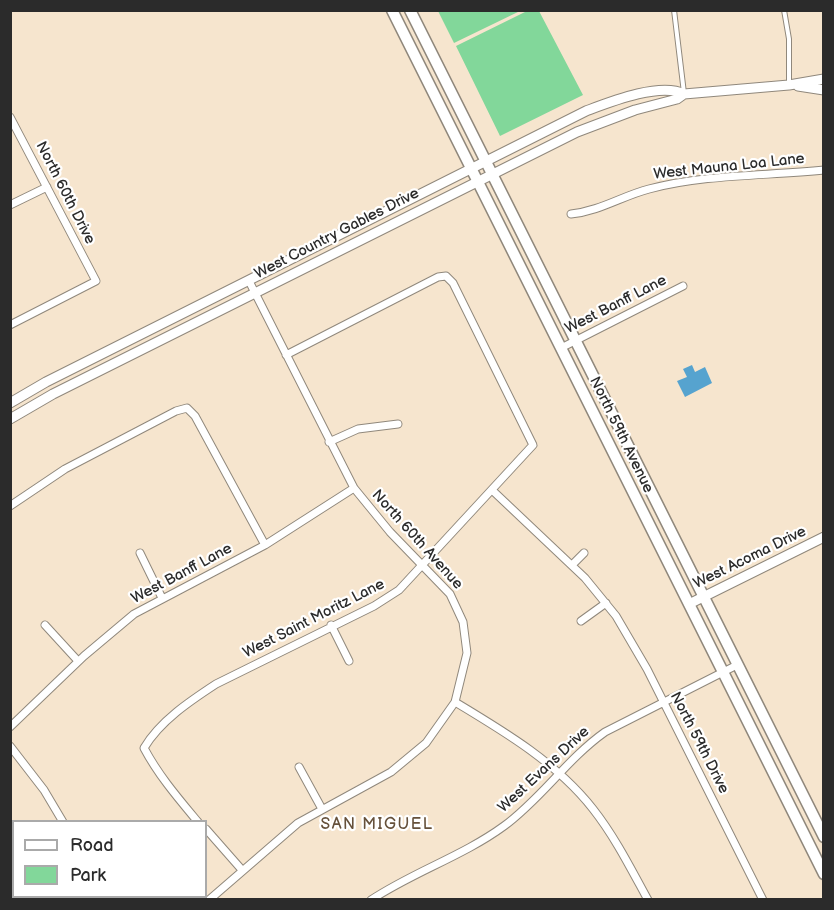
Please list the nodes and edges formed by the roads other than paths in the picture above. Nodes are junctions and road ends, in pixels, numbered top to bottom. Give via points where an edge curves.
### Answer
1 (392, 10) edge
2 (410, 10) edge
3 (674, 10) edge
4 (784, 10) edge
5 (824, 79) edge
6 (789, 85) junction
7 (824, 90) edge
8 (684, 94) junction
9 (10, 117) edge
10 (487, 162) junction
11 (824, 170) edge
12 (492, 173) junction
13 (475, 175) junction
14 (47, 187) junction
15 (10, 205) edge
16 (571, 214) dead end
17 (249, 281) junction
18 (683, 286) dead end
19 (255, 292) junction
20 (10, 325) edge
21 (576, 340) junction
22 (561, 348) junction
23 (286, 355) junction
24 (10, 403) edge
25 (10, 419) edge
26 (398, 424) dead end
27 (329, 442) junction
28 (354, 488) junction
29 (492, 490) junction
30 (10, 506) edge
31 (824, 537) edge
32 (265, 545) junction
33 (140, 553) dead end
34 (584, 553) dead end
35 (422, 564) junction
36 (572, 565) junction
37 (704, 597) junction
38 (162, 598) junction
39 (606, 603) junction
40 (689, 604) junction
41 (581, 621) dead end
42 (45, 625) dead end
43 (332, 626) junction
44 (78, 661) junction
45 (349, 661) dead end
46 (738, 665) junction
47 (723, 673) junction
48 (455, 702) junction
49 (664, 702) junction
50 (10, 727) edge
51 (10, 746) edge
52 (299, 767) dead end
53 (559, 774) junction
54 (322, 809) junction
55 (62, 820) edge
56 (196, 820) edge
57 (207, 830) edge
58 (824, 837) edge
59 (242, 870) junction
60 (824, 874) edge
61 (209, 900) edge
62 (371, 900) edge
63 (648, 900) edge
64 (763, 900) edge

1 - 13 main road, North 59th Avenue
2 - 10 main road, North 59th Avenue
3 - 8 lane
4 - 6 lane via 789,39
5 - 6 street, West Country Gables Drive
6 - 7 street, West Country Gables Drive
6 - 8 street, West Country Gables Drive
8 - 10 street, West Country Gables Drive via 675,89 656,91 604,104
8 - 12 street, West Country Gables Drive via 590,126
9 - 14 street, North 60th Drive
10 - 12 main road, North 59th Avenue
10 - 13 street, West Country Gables Drive
11 - 16 street, West Mauna Loa Lane via 685,182 648,189 609,206
12 - 13 street, West Country Gables Drive
12 - 21 main road, North 59th Avenue
13 - 17 street, West Country Gables Drive
13 - 19 street, West Country Gables Drive
13 - 22 main road, North 59th Avenue
14 - 15 street
14 - 20 street, North 60th Drive via 96,281
17 - 19 street, North 60th Avenue
17 - 24 street, West Country Gables Drive
18 - 21 street, West Banff Lane
19 - 23 street, North 60th Avenue
19 - 25 street, West Country Gables Drive
21 - 22 street, West Banff Lane
21 - 37 main road, North 59th Avenue
22 - 40 main road, North 59th Avenue
23 - 27 street, North 60th Avenue
23 - 29 street, West Saint Moritz Lane via 446,276 453,283 533,445
26 - 27 street via 358,429
27 - 28 street, North 60th Avenue
28 - 32 street, West Banff Lane
28 - 35 street, North 60th Avenue
29 - 35 street, West Saint Moritz Lane
29 - 36 street, North 59th Drive
30 - 32 street via 65,469 186,408 195,416
31 - 37 street, West Acoma Drive
32 - 38 street, West Banff Lane
33 - 38 street
34 - 36 street
35 - 43 street, West Saint Moritz Lane via 399,590
35 - 48 street, North 60th Avenue via 450,594 463,621 467,653
36 - 39 street, North 59th Drive
37 - 40 street, West Acoma Drive
37 - 46 main road, North 59th Avenue
38 - 44 street, West Banff Lane via 114,628
39 - 41 street
39 - 49 street, North 59th Drive
40 - 47 main road, North 59th Avenue
42 - 44 street
43 - 45 street
43 - 56 street, West Saint Moritz Lane via 216,684 150,738 144,748 163,781
44 - 50 street, West Banff Lane
46 - 47 street, West Evans Drive
46 - 58 main road, North 59th Avenue
47 - 49 street, West Evans Drive
47 - 60 main road, North 59th Avenue
48 - 53 street via 518,740
48 - 54 street via 411,758
49 - 53 street, West Evans Drive via 605,732
49 - 64 street, North 59th Drive
51 - 55 street
52 - 54 street
53 - 62 street, West Evans Drive via 535,800 495,832
53 - 63 street via 605,826
54 - 59 street via 298,823
57 - 59 street
59 - 61 street

